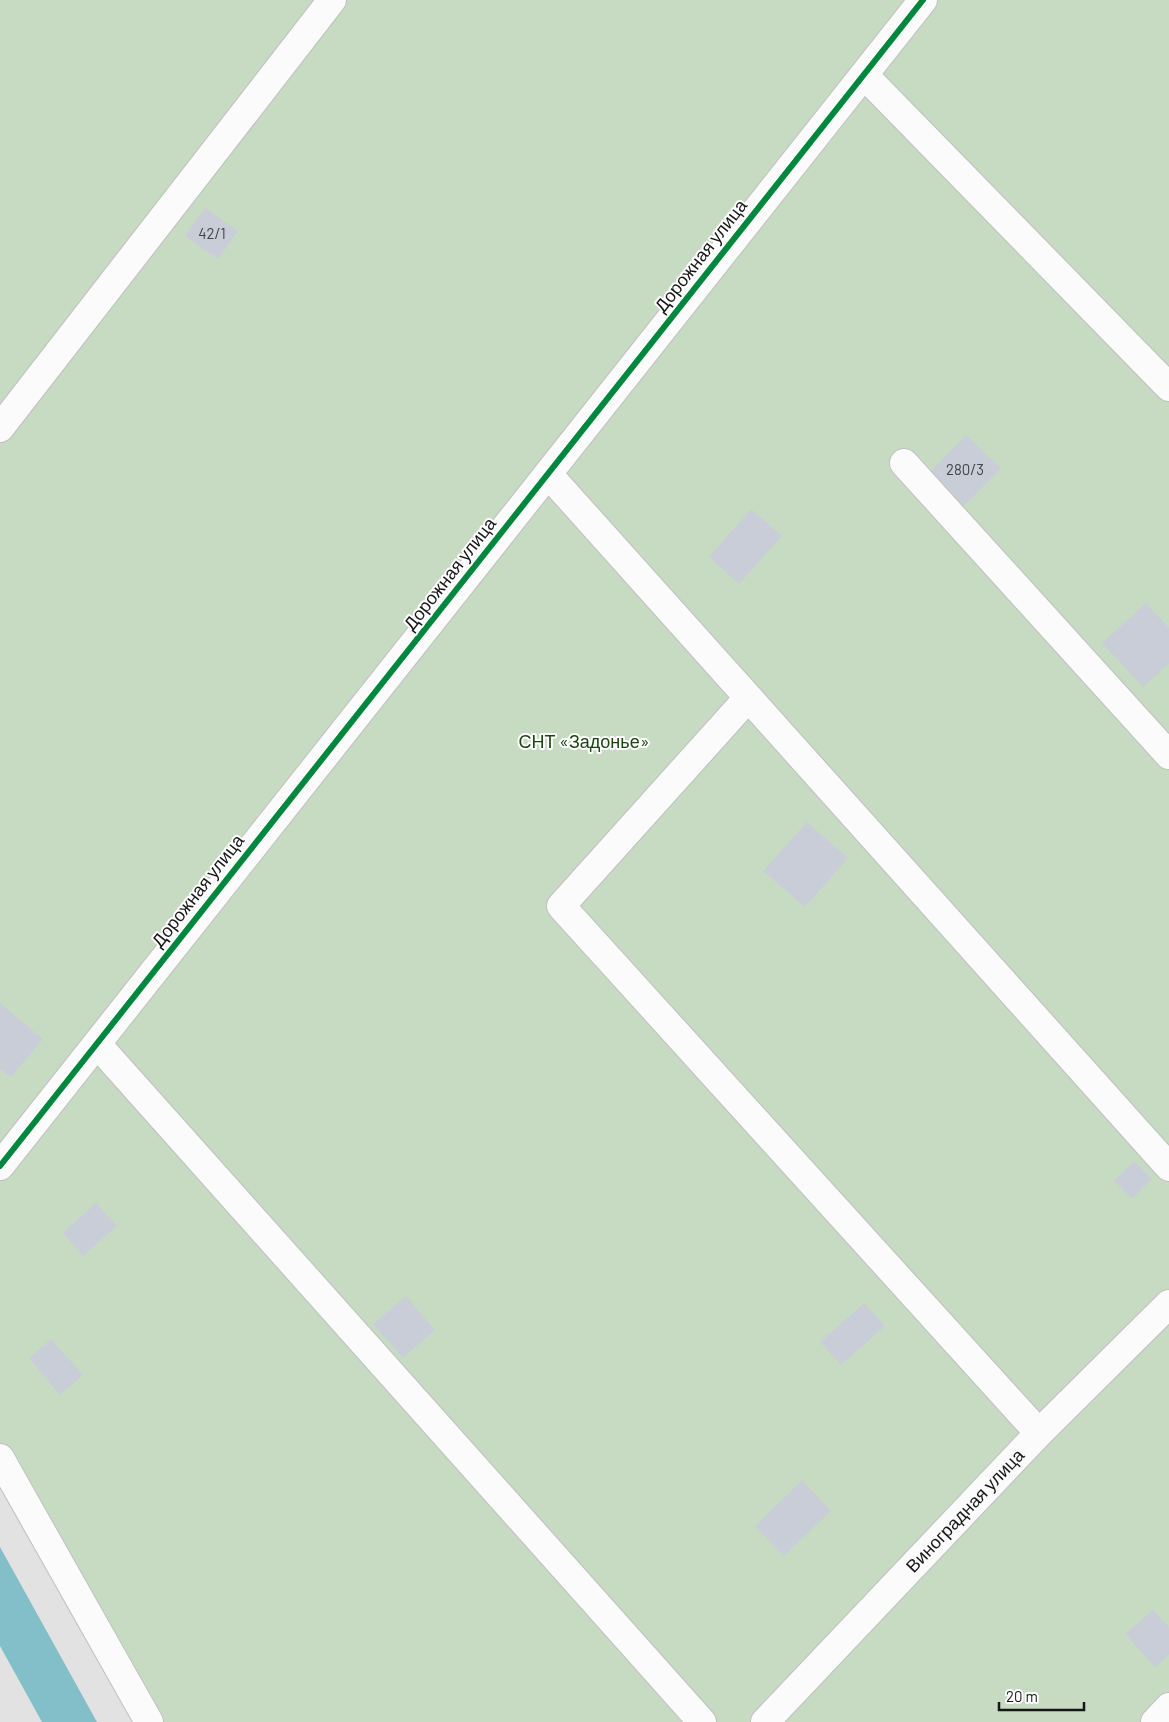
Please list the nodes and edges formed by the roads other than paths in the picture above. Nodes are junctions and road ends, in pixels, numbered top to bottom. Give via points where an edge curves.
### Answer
1 (332, 0) edge
2 (923, 0) edge
3 (864, 75) junction
4 (1169, 387) edge
5 (0, 428) edge
6 (904, 463) dead end
7 (548, 474) junction
8 (748, 698) junction
9 (1169, 754) edge
10 (97, 1044) junction
11 (0, 1166) edge
12 (1169, 1167) edge
13 (1169, 1304) edge
14 (1039, 1434) junction
15 (0, 1458) edge
16 (1169, 1707) edge
17 (149, 1722) edge
18 (702, 1722) edge
19 (765, 1722) edge
20 (1155, 1722) edge

1 - 5 street
2 - 3 street, Дорожная улица
3 - 4 street
3 - 7 street, Дорожная улица
6 - 9 street
7 - 8 street
7 - 10 street, Дорожная улица
8 - 12 street
8 - 14 street via 561,906
10 - 11 street, Дорожная улица
10 - 18 street
13 - 14 street, Виноградная улица
14 - 19 street, Виноградная улица
15 - 17 street
16 - 20 street

